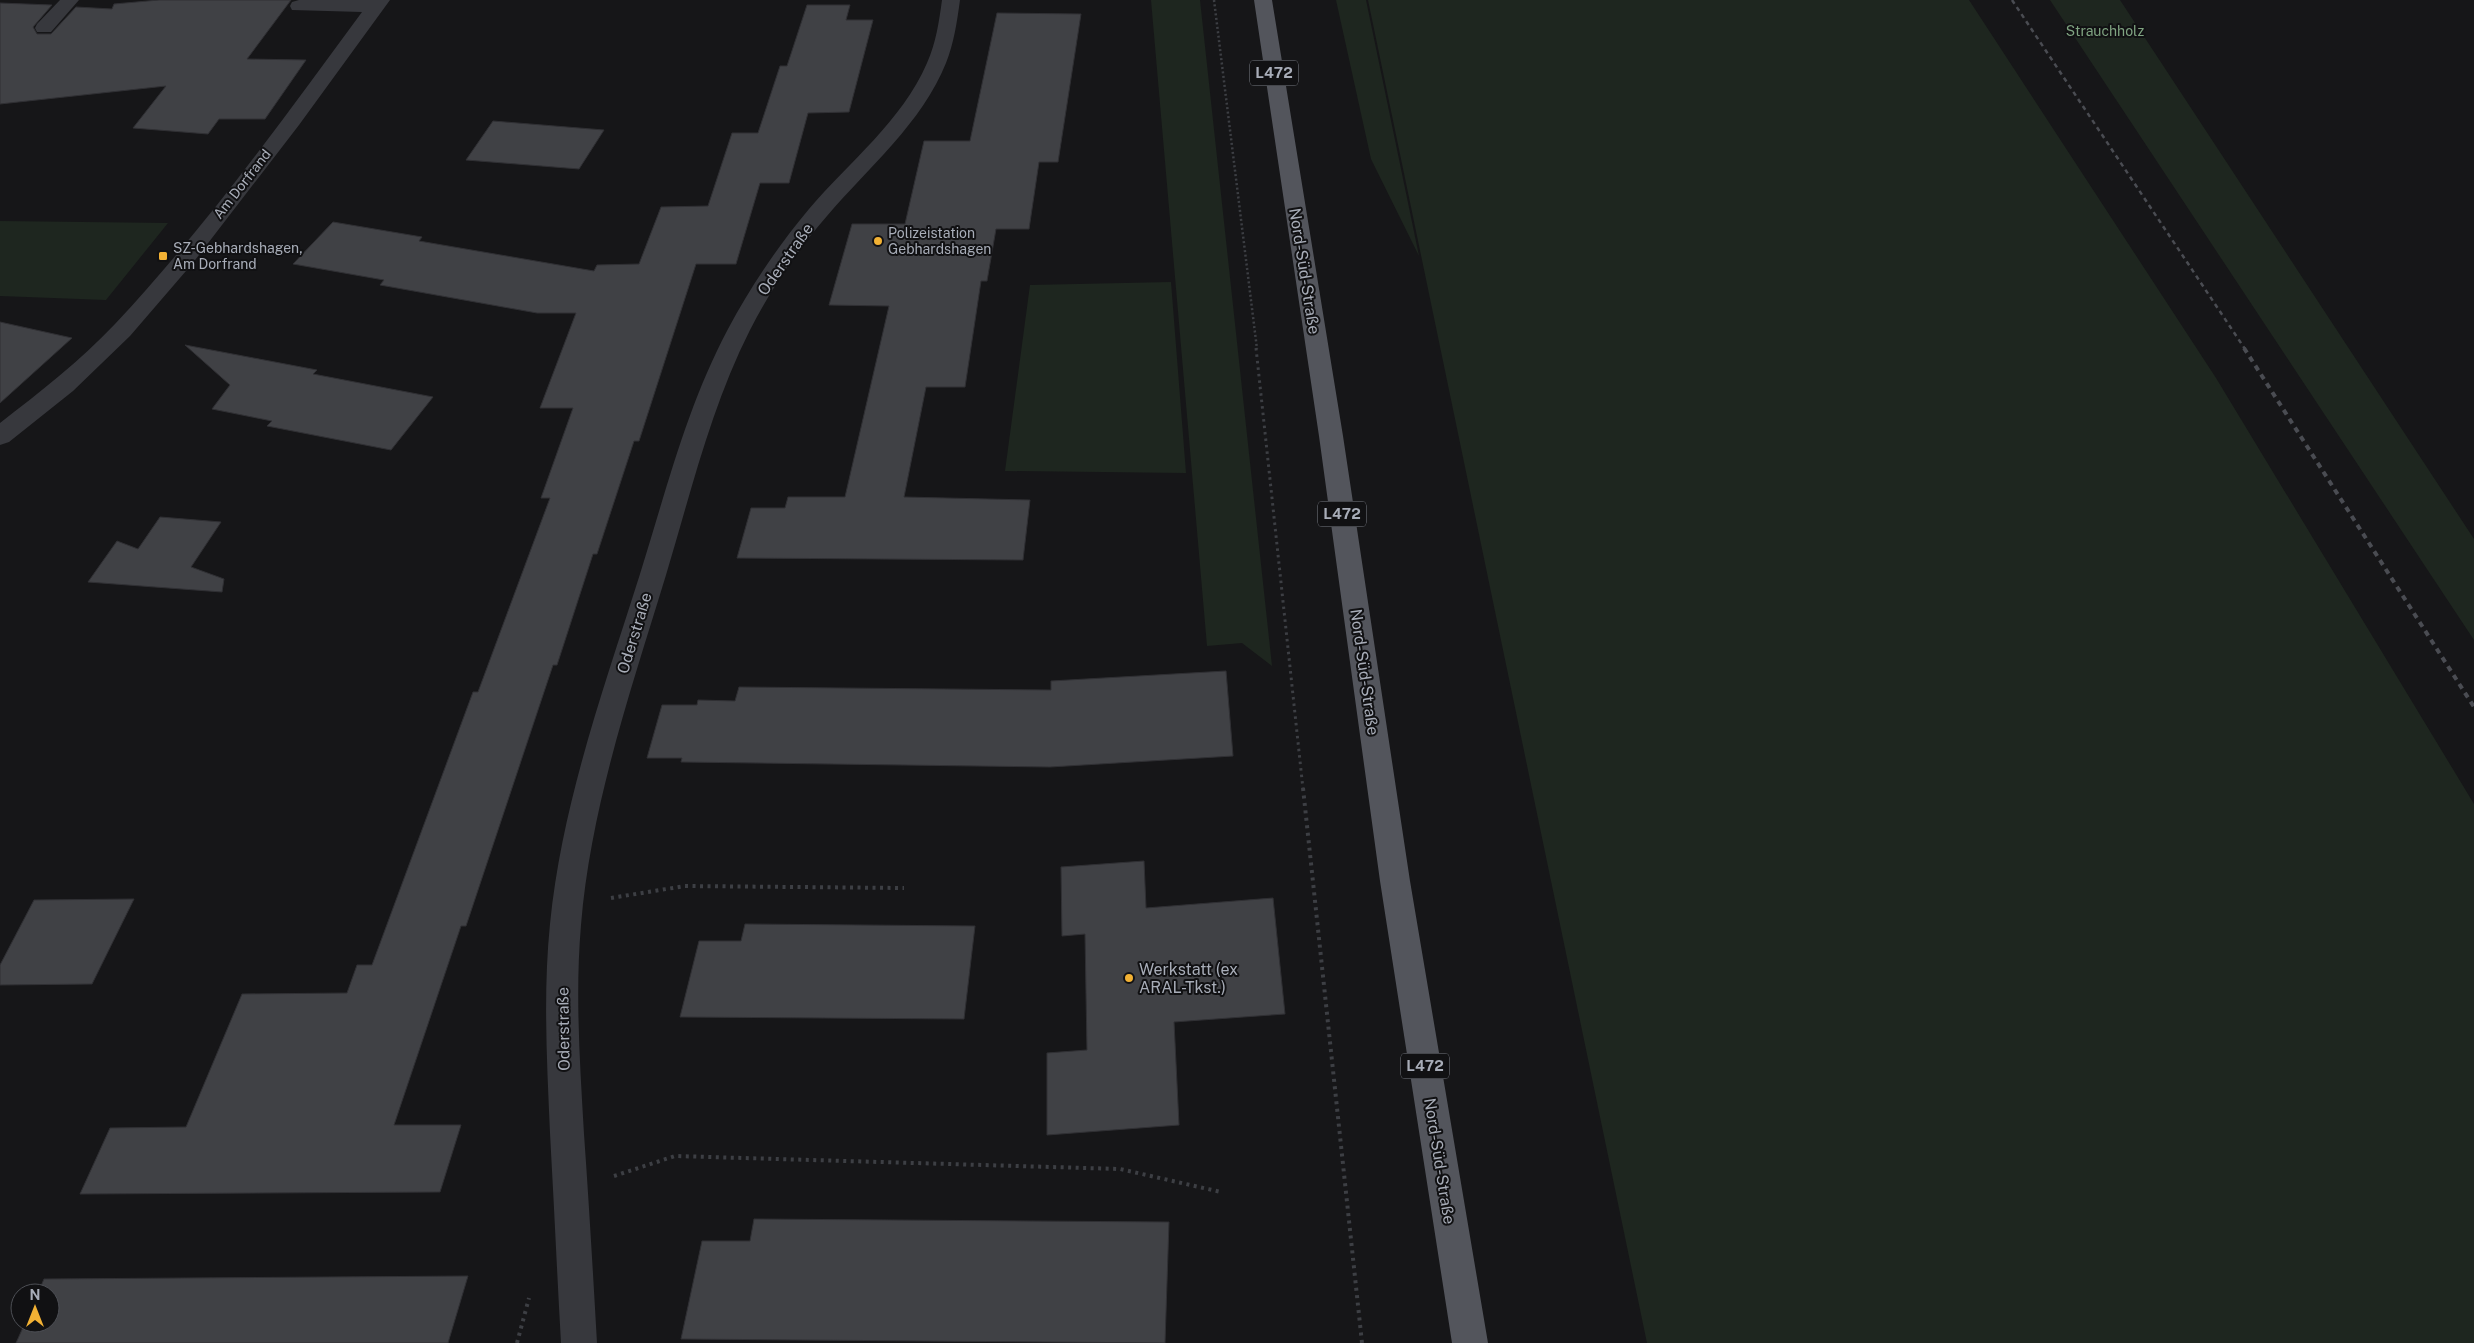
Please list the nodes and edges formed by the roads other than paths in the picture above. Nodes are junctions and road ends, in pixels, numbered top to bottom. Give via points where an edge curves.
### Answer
1 (70, 0) edge
2 (951, 0) edge
3 (1263, 0) edge
4 (379, 3) edge
5 (299, 6) dead end
6 (44, 28) dead end
7 (0, 436) edge
8 (579, 1343) edge
9 (1470, 1343) edge

1 - 6 street
2 - 8 street, Oderstraße via 946,40 922,93 896,129 852,173 783,258 753,305 722,365 684,470 598,751 580,824 562,974 564,1075
3 - 9 main road, Nord-Süd-Straße / L472 via 1332,436 1395,881
4 - 5 street
4 - 7 street, Am Dorfrand via 184,259 122,330 65,385

